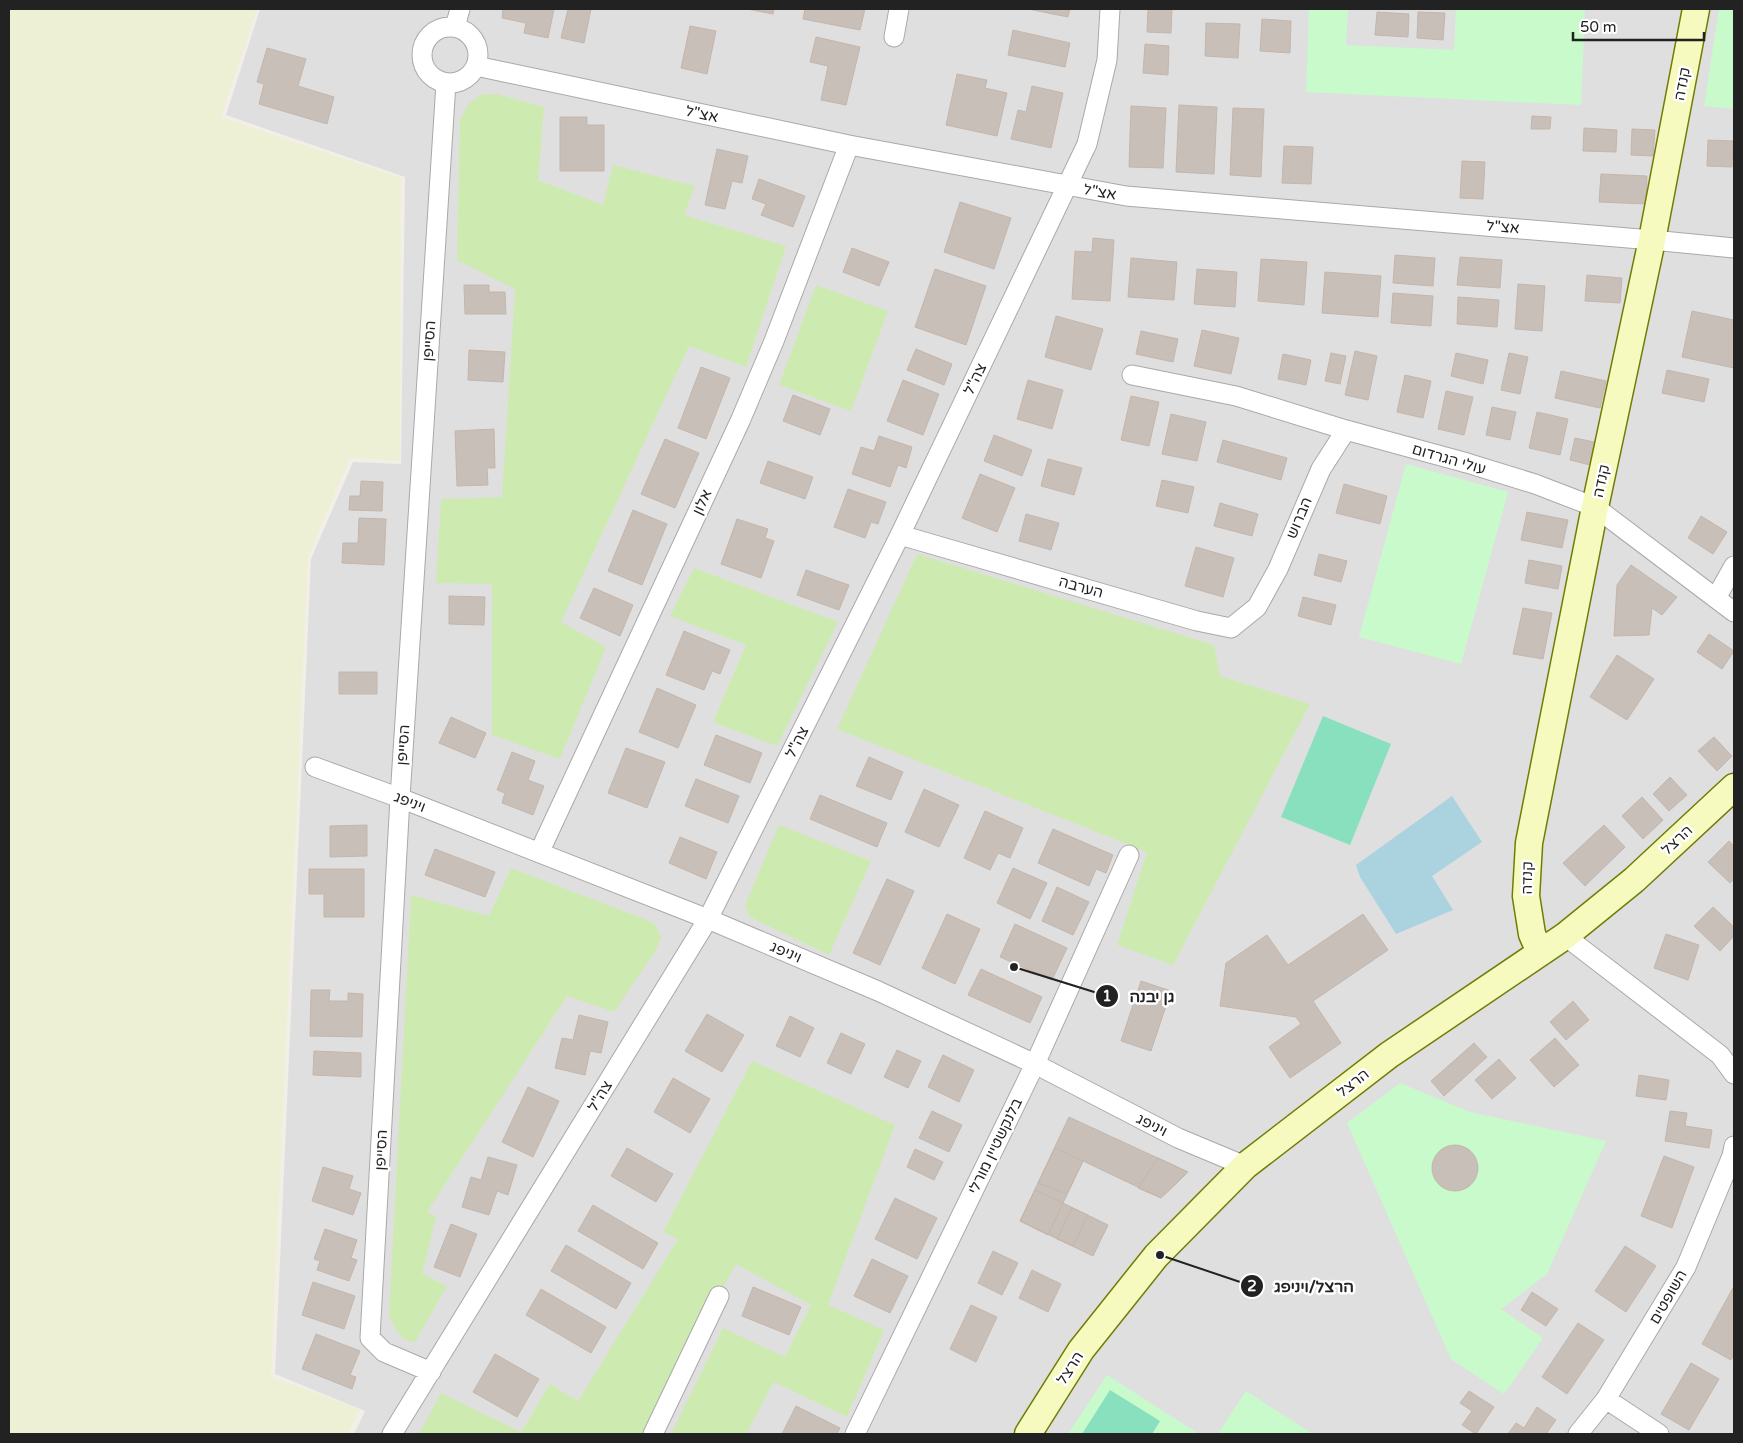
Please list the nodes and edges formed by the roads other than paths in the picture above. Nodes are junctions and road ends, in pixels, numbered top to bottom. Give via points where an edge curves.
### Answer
1 (460, 9) edge
2 (899, 9) edge
3 (1110, 9) edge
4 (1696, 9) edge
5 (456, 27) junction
6 (894, 37) dead end
7 (476, 66) junction
8 (446, 83) junction
9 (849, 145) junction
10 (1068, 186) junction
11 (1652, 240) junction
12 (1734, 248) edge
13 (1132, 375) dead end
14 (1346, 430) junction
15 (1595, 508) junction
16 (900, 535) junction
17 (1734, 566) edge
18 (1716, 598) junction
19 (1257, 607) joint
20 (1734, 612) edge
21 (315, 767) dead end
22 (1734, 787) edge
23 (400, 798) junction
24 (539, 853) junction
25 (1129, 855) dead end
26 (708, 919) junction
27 (1565, 936) junction
28 (1540, 952) junction
29 (1035, 1064) junction
30 (1734, 1074) edge
31 (1734, 1146) edge
32 (1245, 1166) junction
33 (719, 1296) dead end
34 (431, 1372) junction
35 (1606, 1398) junction
36 (392, 1434) edge
37 (653, 1434) edge
38 (855, 1434) edge
39 (1028, 1434) edge
40 (1578, 1434) edge
41 (1659, 1434) edge

1 - 5 street
2 - 6 street
3 - 10 street, צה"ל via 1107,60 1087,144
4 - 11 street, קנדה
5 - 7 street via 464,30 476,43
5 - 8 street via 438,29 424,43 421,52 426,71
7 - 8 street via 461,81
7 - 9 street, אצ"ל
8 - 23 street, הסייפן
9 - 10 street, אצ"ל
9 - 24 street, אלון via 741,418
10 - 11 street, אצ"ל via 1126,196
10 - 16 street, צה"ל
11 - 12 street, אצ"ל
11 - 15 street, קנדה
13 - 14 street, עולי הגרדום via 1236,396
14 - 15 street, עולי הגרדום via 1535,484
14 - 19 street, הברוש via 1321,469 1278,569
15 - 18 street, עולי הגרדום
15 - 28 street, קנדה via 1529,843 1526,896 1532,934
16 - 19 street, הערבה via 1231,628
16 - 26 street, צה"ל
17 - 18 street
18 - 20 street, עולי הגרדום
21 - 23 street, ויניפג
22 - 27 street, הרצל via 1634,880
23 - 24 street, ויניפג
23 - 34 street, הסייפן via 370,1338 384,1352
24 - 26 street, ויניפג
25 - 29 street, בלנקשטיין מורלי
26 - 29 street, ויניפג via 878,991
26 - 34 street, צה"ל
27 - 28 street, הרצל
27 - 30 street via 1720,1055
28 - 32 street, הרצל via 1390,1055
29 - 32 street, ויניפג via 1178,1138
29 - 38 street, בלנקשטיין מורלי
31 - 35 street, השופטים via 1686,1267
32 - 39 street, הרצל via 1156,1256 1081,1350
33 - 37 street
34 - 36 street, צה"ל
35 - 40 street, השופטים
35 - 41 street

